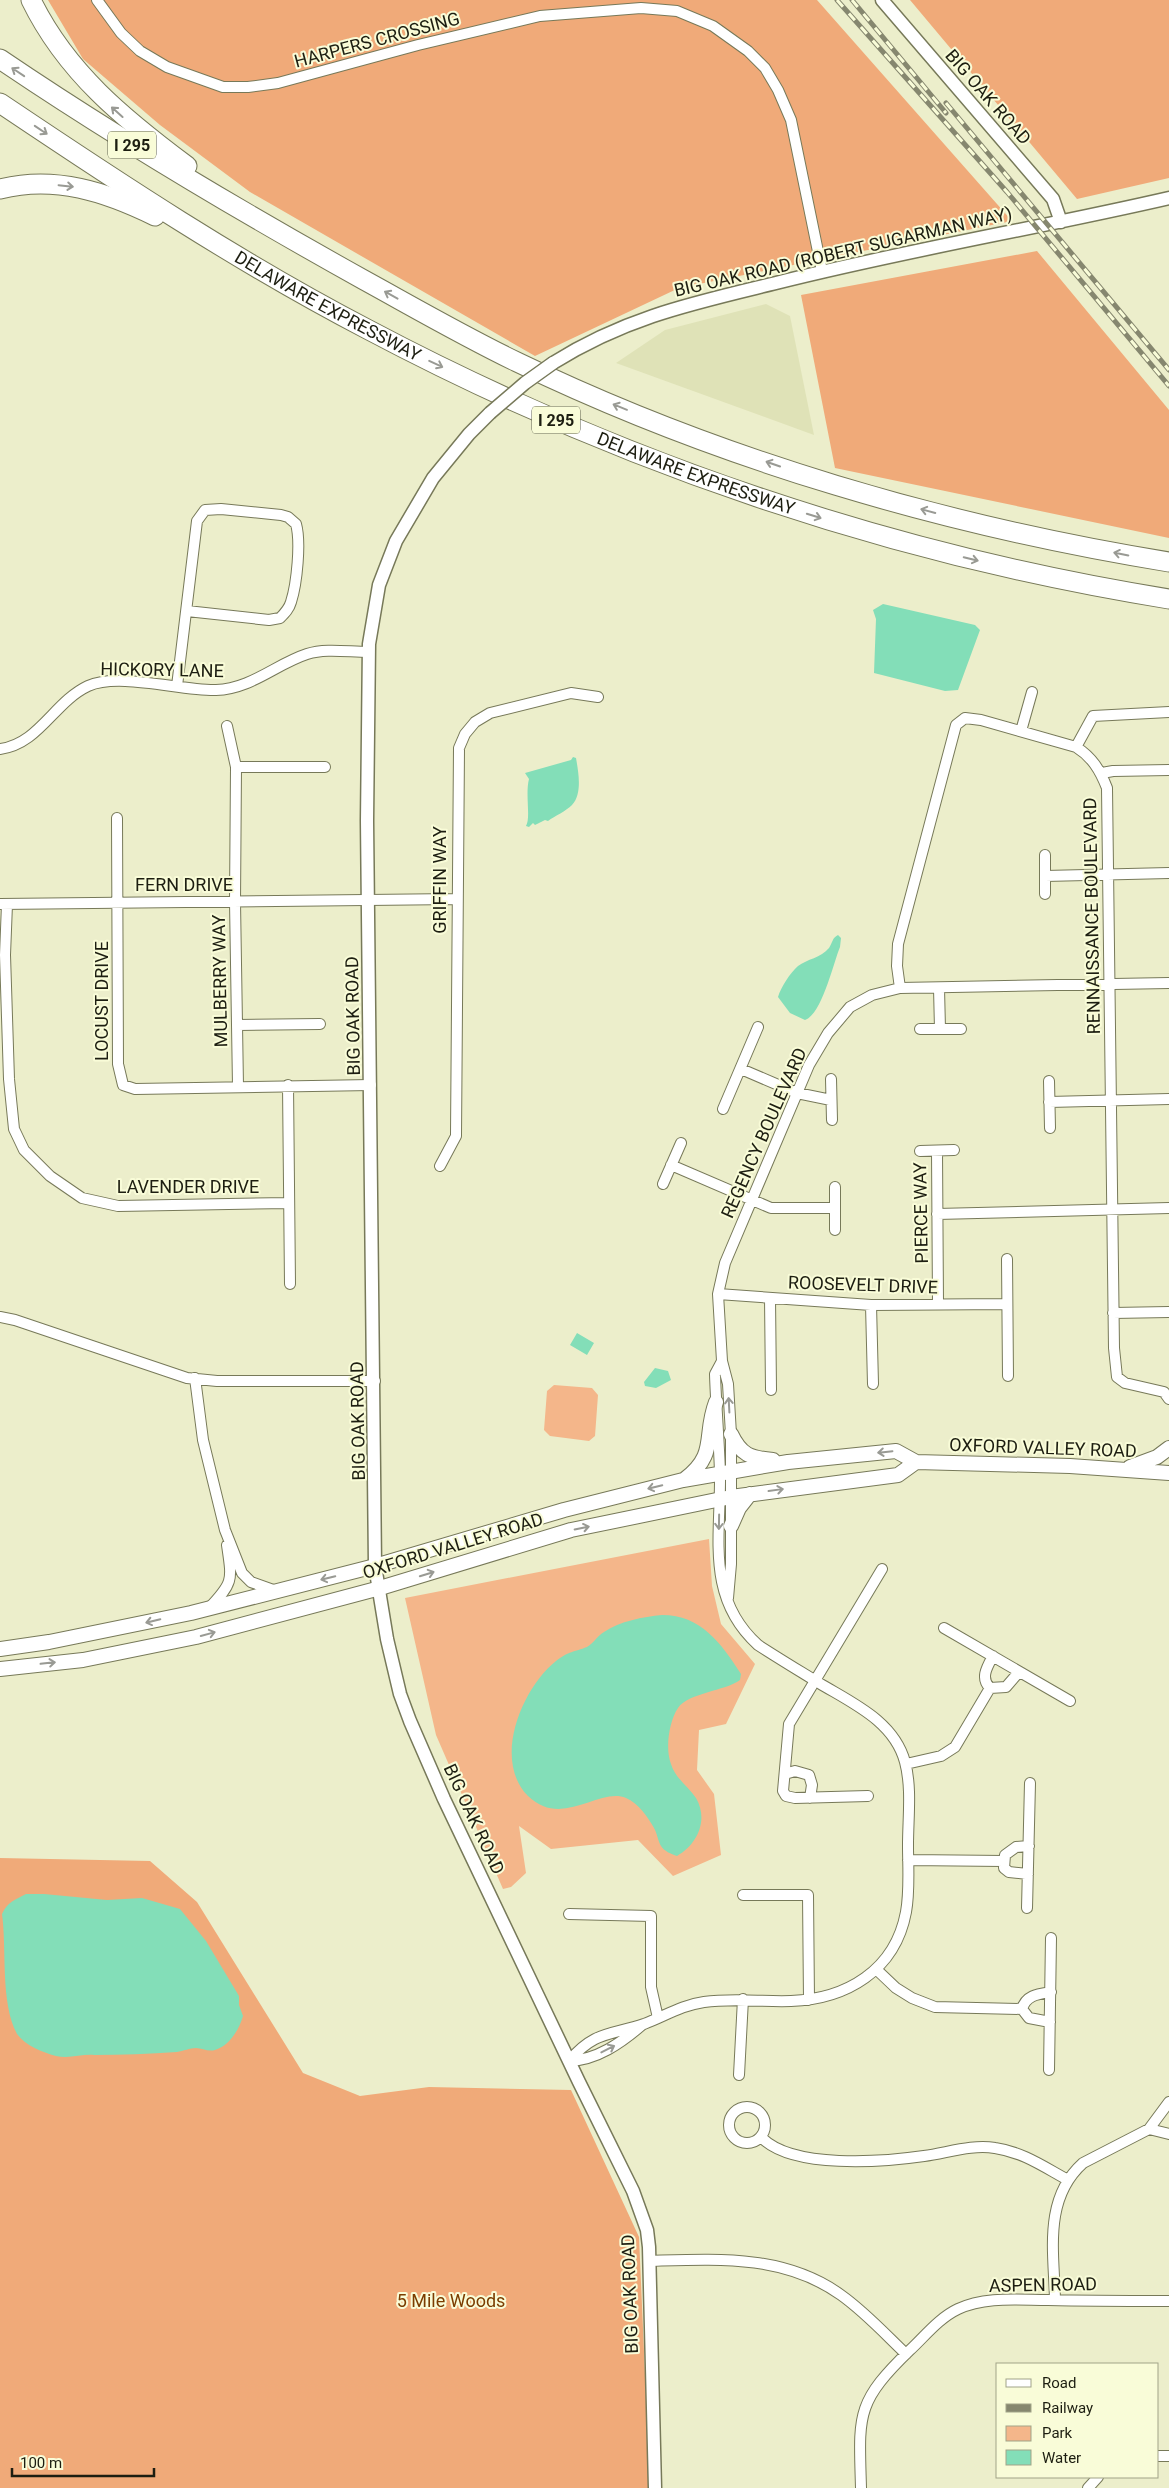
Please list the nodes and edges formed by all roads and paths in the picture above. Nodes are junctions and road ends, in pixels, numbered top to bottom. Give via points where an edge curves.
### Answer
1 (31, 0) edge
2 (97, 0) edge
3 (882, 0) edge
4 (0, 59) edge
5 (0, 103) edge
6 (0, 189) edge
7 (1169, 198) edge
8 (1061, 222) junction
9 (268, 226) junction
10 (247, 261) junction
11 (822, 271) junction
12 (553, 363) joint
13 (1169, 562) edge
14 (1169, 599) edge
15 (187, 611) junction
16 (368, 652) junction
17 (177, 686) junction
18 (1032, 692) dead end
19 (598, 697) dead end
20 (1169, 712) edge
21 (227, 726) dead end
22 (1021, 731) junction
23 (1076, 746) junction
24 (0, 750) edge
25 (236, 767) junction
26 (325, 767) dead end
27 (1169, 770) edge
28 (1102, 774) junction
29 (117, 818) dead end
30 (1045, 855) dead end
31 (1169, 873) edge
32 (1108, 874) junction
33 (1045, 876) junction
34 (1045, 894) dead end
35 (456, 899) junction
36 (368, 900) junction
37 (118, 902) junction
38 (235, 902) junction
39 (4, 904) edge
40 (1169, 983) edge
41 (1109, 985) junction
42 (900, 988) junction
43 (938, 988) junction
44 (320, 1024) dead end
45 (237, 1025) junction
46 (758, 1027) dead end
47 (920, 1029) dead end
48 (940, 1029) junction
49 (961, 1029) dead end
50 (741, 1069) junction
51 (831, 1079) dead end
52 (1049, 1081) dead end
53 (288, 1085) junction
54 (371, 1085) junction
55 (238, 1086) junction
56 (797, 1093) junction
57 (1169, 1099) edge
58 (831, 1100) junction
59 (1111, 1100) junction
60 (1049, 1102) junction
61 (723, 1109) dead end
62 (832, 1120) dead end
63 (1050, 1128) dead end
64 (681, 1143) dead end
65 (954, 1150) dead end
66 (920, 1151) dead end
67 (937, 1151) junction
68 (671, 1165) junction
69 (440, 1166) dead end
70 (663, 1184) dead end
71 (835, 1187) dead end
72 (752, 1199) junction
73 (289, 1202) junction
74 (835, 1208) junction
75 (1169, 1208) edge
76 (1112, 1210) junction
77 (937, 1214) junction
78 (835, 1230) dead end
79 (1007, 1259) dead end
80 (290, 1284) dead end
81 (718, 1294) junction
82 (770, 1298) junction
83 (938, 1304) junction
84 (1008, 1304) junction
85 (871, 1305) junction
86 (1169, 1312) edge
87 (1114, 1313) junction
88 (0, 1317) edge
89 (722, 1361) junction
90 (1008, 1376) dead end
91 (195, 1378) junction
92 (375, 1381) junction
93 (873, 1384) dead end
94 (771, 1390) dead end
95 (1169, 1399) edge
96 (716, 1402) junction
97 (731, 1434) junction
98 (1169, 1448) edge
99 (788, 1462) junction
100 (916, 1462) junction
101 (1124, 1469) junction
102 (726, 1472) junction
103 (1169, 1473) edge
104 (683, 1480) junction
105 (750, 1494) junction
106 (725, 1498) junction
107 (731, 1526) junction
108 (225, 1530) junction
109 (375, 1566) junction
110 (882, 1569) dead end
111 (380, 1588) junction
112 (276, 1591) junction
113 (728, 1598) junction
114 (209, 1608) junction
115 (944, 1628) dead end
116 (0, 1649) edge
117 (993, 1656) junction
118 (0, 1668) edge
119 (1019, 1672) junction
120 (814, 1680) junction
121 (990, 1688) junction
122 (1070, 1702) dead end
123 (906, 1764) junction
124 (784, 1774) junction
125 (1030, 1783) dead end
126 (868, 1796) dead end
127 (810, 1798) junction
128 (1029, 1846) junction
129 (908, 1860) junction
130 (1004, 1860) junction
131 (1028, 1874) junction
132 (743, 1895) dead end
133 (1027, 1908) dead end
134 (569, 1914) dead end
135 (1051, 1938) dead end
136 (876, 1969) junction
137 (1051, 1992) junction
138 (743, 1999) junction
139 (809, 2000) junction
140 (1022, 2009) junction
141 (658, 2018) junction
142 (1050, 2022) junction
143 (643, 2024) junction
144 (569, 2061) junction
145 (1049, 2070) dead end
146 (740, 2075) dead end
147 (1169, 2102) edge
148 (1149, 2130) junction
149 (1169, 2134) edge
150 (762, 2138) dead end
151 (1068, 2180) junction
152 (649, 2261) junction
153 (1055, 2300) junction
154 (1169, 2301) edge
155 (906, 2354) junction
156 (1097, 2478) edge
157 (655, 2488) edge
158 (861, 2488) edge
159 (1088, 2488) edge

9 -> 1 highway via 151,140 106,102 59,50
2 - 11 street, HARPERS CROSSING via 121,33 140,51 199,80 239,87 278,83 540,16 641,8 677,11 713,26 748,51 765,68 778,90 791,120
3 - 8 street, BIG OAK ROAD via 1053,199
9 -> 4 highway, I 295 via 163,164
5 -> 10 highway, DELAWARE EXPRESSWAY / I 295
6 -> 10 highway via 45,184 101,192
7 - 8 street, BIG OAK ROAD (ROBERT SUGARMAN WAY)
8 - 11 street, BIG OAK ROAD (ROBERT SUGARMAN WAY)
13 -> 9 highway, DELAWARE EXPRESSWAY / I 295 via 1074,545 902,504 772,464 660,423 517,362
10 -> 14 highway, DELAWARE EXPRESSWAY / I 295 via 423,358 559,421 678,470 801,512 930,549 1077,583
11 - 12 street, BIG OAK ROAD (ROBERT SUGARMAN WAY) via 664,311 605,334
12 - 16 street, BIG OAK ROAD, bridge via 490,413 434,478 388,559 374,605
15 - 15 street via 196,521 206,510 281,515 296,524 294,590 291,604 280,618 269,620
15 - 17 street
16 - 17 street, HICKORY LANE via 307,654 246,684 217,690
16 - 36 street, BIG OAK ROAD
17 - 24 street, HICKORY LANE via 114,682 87,686 30,738 12,748
18 - 22 street
19 - 35 street, GRIFFIN WAY via 571,693 490,712 465,734 457,761
20 - 23 street via 1093,716
21 - 25 street, MULBERRY WAY
22 - 23 street, RENNAISSANCE BOULEVARD
22 - 42 street, RENNAISSANCE BOULEVARD via 965,718 956,725 898,944
23 - 28 street, RENNAISSANCE BOULEVARD via 1086,753
25 - 26 street
25 - 38 street, MULBERRY WAY
27 - 28 street
28 - 32 street, RENNAISSANCE BOULEVARD via 1107,788
29 - 37 street, LOCUST DRIVE
30 - 33 street
31 - 32 street
32 - 33 street
32 - 41 street, RENNAISSANCE BOULEVARD
33 - 34 street
35 - 36 street, FERN DRIVE
35 - 69 street, GRIFFIN WAY via 456,1136
36 - 38 street, FERN DRIVE
36 - 54 street, BIG OAK ROAD
37 - 38 street, FERN DRIVE
37 - 39 street, FERN DRIVE
37 - 55 street, LOCUST DRIVE via 118,1064 123,1085 134,1089
38 - 45 street, MULBERRY WAY
39 - 73 street, LAVENDER DRIVE via 9,1079 14,1129 24,1150 50,1176 82,1198 118,1206
40 - 41 street, REGENCY BOULEVARD
41 - 43 street, REGENCY BOULEVARD
41 - 59 street, RENNAISSANCE BOULEVARD
42 - 43 street, REGENCY BOULEVARD
42 - 56 street, REGENCY BOULEVARD via 872,995 850,1008 828,1033
43 - 48 street
44 - 45 street
45 - 55 street, MULBERRY WAY
46 - 50 street
47 - 48 street
48 - 49 street
50 - 56 street
50 - 61 street
51 - 58 street
52 - 60 street
53 - 54 street, LOCUST DRIVE
53 - 55 street, LOCUST DRIVE
53 - 73 street
54 - 92 street, BIG OAK ROAD
56 - 58 street
56 - 72 street, REGENCY BOULEVARD
57 - 59 street
58 - 62 street
59 - 60 street
59 - 76 street, RENNAISSANCE BOULEVARD
60 - 63 street
64 - 68 street
65 - 67 street
66 - 67 street
67 - 77 street, PIERCE WAY
68 - 70 street
68 - 72 street
71 - 74 street
72 - 74 street via 771,1208
72 - 81 street, REGENCY BOULEVARD via 724,1263
73 - 80 street
74 - 78 street
75 - 76 street
76 - 77 street
76 - 87 street, RENNAISSANCE BOULEVARD
77 - 83 street, PIERCE WAY
79 - 84 street
81 - 82 street, ROOSEVELT DRIVE
81 - 89 street, REGENCY BOULEVARD
82 - 85 street, ROOSEVELT DRIVE
82 - 94 street
83 - 84 street, ROOSEVELT DRIVE
83 - 85 street, ROOSEVELT DRIVE
84 - 90 street
85 - 93 street
86 - 87 street
87 - 95 street, RENNAISSANCE BOULEVARD via 1117,1377 1125,1383 1164,1392
88 - 91 street
89 - 96 street, REGENCY BOULEVARD via 715,1374
97 -> 89 street, REGENCY BOULEVARD via 728,1384
91 - 92 street via 217,1381
91 - 108 street via 203,1440
92 - 109 street, BIG OAK ROAD
96 - 102 street, REGENCY BOULEVARD
96 - 104 main road via 711,1414 707,1453 698,1469
97 - 99 main road via 736,1445 751,1458
97 - 102 street, REGENCY BOULEVARD
98 - 101 main road via 1157,1457
100 -> 99 main road, OXFORD VALLEY ROAD via 896,1451
99 - 102 main road, OXFORD VALLEY ROAD
100 - 101 main road, OXFORD VALLEY ROAD
105 -> 100 main road, OXFORD VALLEY ROAD via 898,1475
101 - 103 main road, OXFORD VALLEY ROAD
102 - 104 main road, OXFORD VALLEY ROAD
102 - 106 street
104 -> 109 main road, OXFORD VALLEY ROAD via 564,1510
105 - 106 main road, OXFORD VALLEY ROAD
105 - 107 main road
106 - 107 street
111 -> 106 main road, OXFORD VALLEY ROAD via 571,1530
106 -> 113 street via 718,1567 719,1579
107 - 113 street
108 - 112 street via 242,1573 250,1582
108 - 114 street via 230,1581
109 - 111 street, BIG OAK ROAD
109 -> 112 main road, OXFORD VALLEY ROAD
110 - 120 street
118 -> 111 main road, OXFORD VALLEY ROAD via 124,1653
111 - 144 street, BIG OAK ROAD via 387,1639 407,1712 444,1799
112 - 114 main road, OXFORD VALLEY ROAD
113 - 120 street via 748,1636
114 -> 116 main road, OXFORD VALLEY ROAD via 49,1642
115 - 117 street
117 - 119 street
117 - 121 street via 985,1673
119 - 121 street via 1006,1688
119 - 122 street
120 - 123 street via 876,1718 893,1736
120 - 124 street via 789,1724
121 - 123 street via 955,1747 941,1756
123 - 129 street
124 - 127 street via 783,1791 786,1796
124 - 127 street via 795,1771 809,1775 812,1784
125 - 128 street
126 - 127 street
128 - 130 street via 1011,1849
128 - 131 street
129 - 130 street
129 - 136 street via 904,1921 893,1947
130 - 131 street via 1004,1868 1009,1872
131 - 133 street
132 - 139 street via 808,1895
134 - 141 street via 651,1916 651,1987
135 - 137 street
136 - 139 street via 836,1994
136 - 140 street via 896,1988 935,2007
137 - 140 street via 1032,1996
137 - 142 street
138 - 139 street
138 - 141 street via 689,2004
138 - 146 street
140 - 142 street via 1029,2018
141 - 143 street
142 - 145 street
144 -> 143 street via 587,2060 624,2041
143 - 144 street via 615,2030 582,2045
144 - 152 street, BIG OAK ROAD via 633,2191 647,2230
147 - 148 street
148 - 149 street
148 - 151 street via 1088,2160
150 - 151 street via 786,2153 840,2159 912,2158 974,2147 994,2147 1025,2155
151 - 153 street via 1057,2199 1055,2212
152 - 155 street via 743,2260 803,2275 840,2293
152 - 157 street, BIG OAK ROAD
153 - 154 street, ASPEN ROAD
153 - 155 street, ASPEN ROAD via 999,2300 970,2304 942,2319
155 - 158 street, ASPEN ROAD via 877,2384 864,2407 859,2431
156 - 159 street

